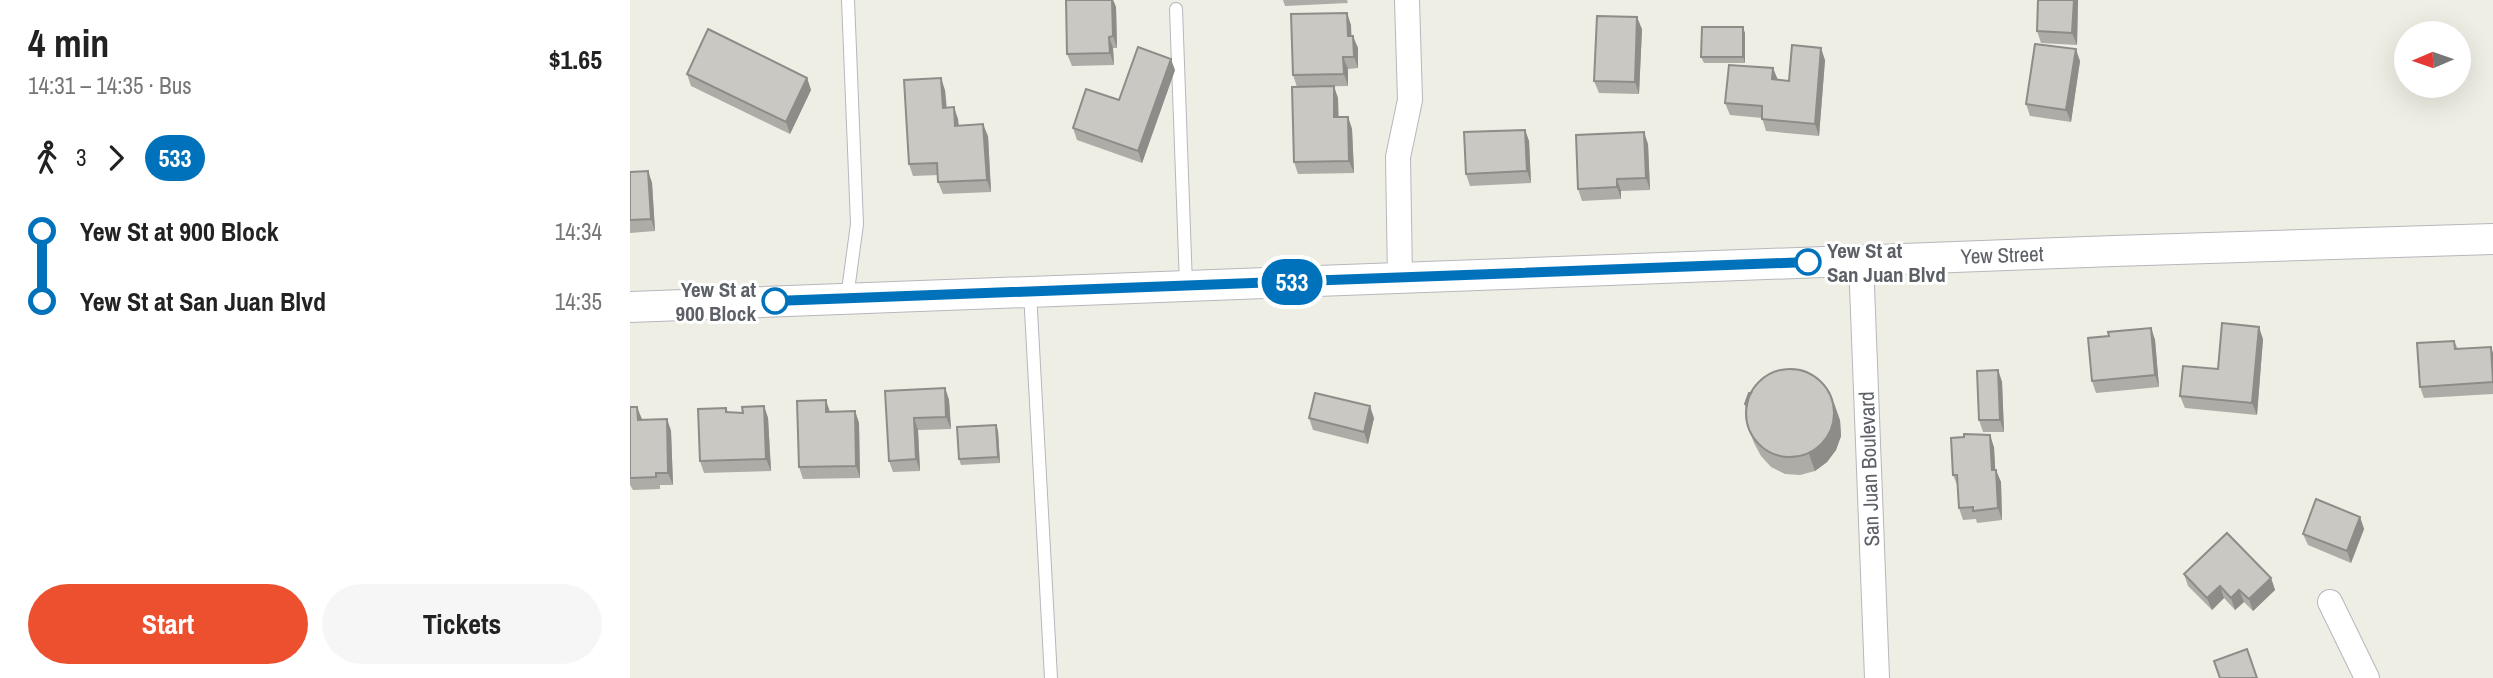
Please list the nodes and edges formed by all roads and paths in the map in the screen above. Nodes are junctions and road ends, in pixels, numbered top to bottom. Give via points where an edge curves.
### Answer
1 (848, 0) edge
2 (1407, 0) edge
3 (1176, 9) dead end
4 (2493, 239) edge
5 (1861, 260) junction
6 (1400, 278) junction
7 (1186, 286) junction
8 (1030, 292) junction
9 (846, 298) junction
10 (630, 307) edge
11 (2330, 602) dead end
12 (1051, 678) edge
13 (1877, 678) edge
14 (2367, 678) edge

1 - 9 lane via 857,224
2 - 6 street via 1410,100 1398,157
3 - 7 lane
4 - 5 street, Yew Street
5 - 6 street, Yew Street
5 - 13 street, San Juan Boulevard
6 - 7 street, Yew Street
7 - 8 street, Yew Street
8 - 9 street, Yew Street
8 - 12 lane
9 - 10 street, Yew Street
11 - 14 street

